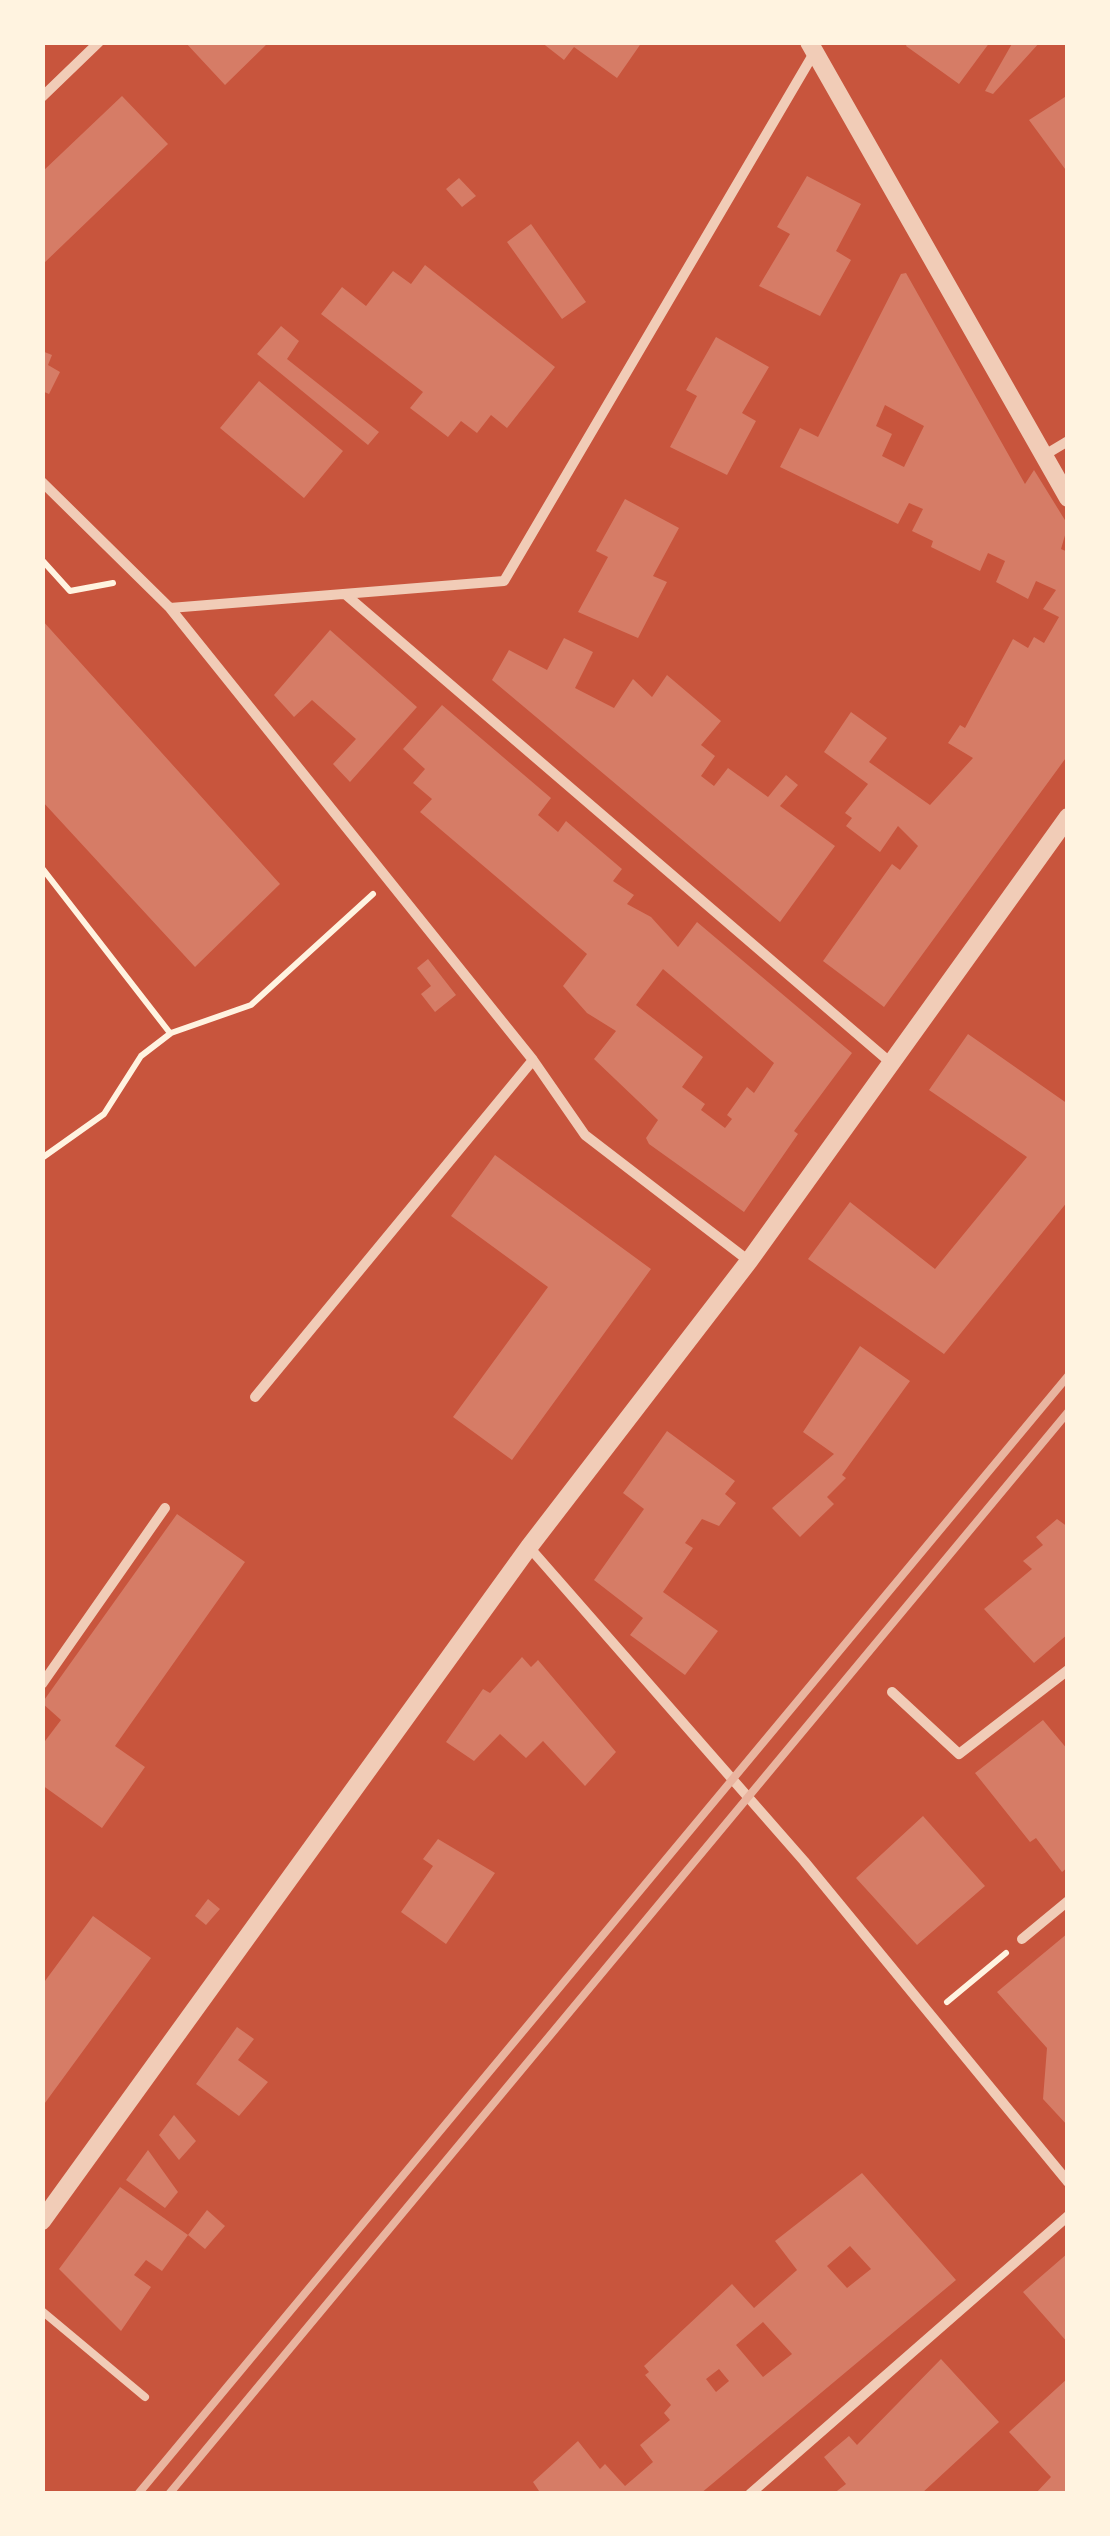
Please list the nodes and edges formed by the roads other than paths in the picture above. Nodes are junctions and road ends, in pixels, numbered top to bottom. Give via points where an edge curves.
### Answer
1 (99, 42) edge
2 (812, 47) edge
3 (42, 97) edge
4 (1068, 442) edge
5 (1043, 456) junction
6 (42, 482) edge
7 (1068, 498) edge
8 (344, 594) junction
9 (170, 608) junction
10 (1068, 817) edge
11 (533, 1060) junction
12 (890, 1063) junction
13 (749, 1261) junction
14 (255, 1397) dead end
15 (164, 1508) dead end
16 (529, 1547) junction
17 (1068, 1670) edge
18 (42, 1684) edge
19 (892, 1692) dead end
20 (1068, 1902) edge
21 (1022, 1939) road end
22 (1068, 2182) edge
23 (1068, 2216) edge
24 (42, 2222) edge
25 (42, 2311) edge
26 (145, 2397) dead end
27 (750, 2494) edge

1 - 3 street
2 - 5 street
2 - 8 street via 504,581
4 - 5 street
5 - 7 street
6 - 9 street
8 - 9 street
8 - 12 street
9 - 11 street
10 - 12 street
11 - 13 street via 585,1135
11 - 14 street
12 - 13 street
13 - 16 street
15 - 18 street
16 - 22 street via 932,2014
16 - 24 street
17 - 19 street via 959,1754
20 - 21 street
23 - 27 street
25 - 26 lane

